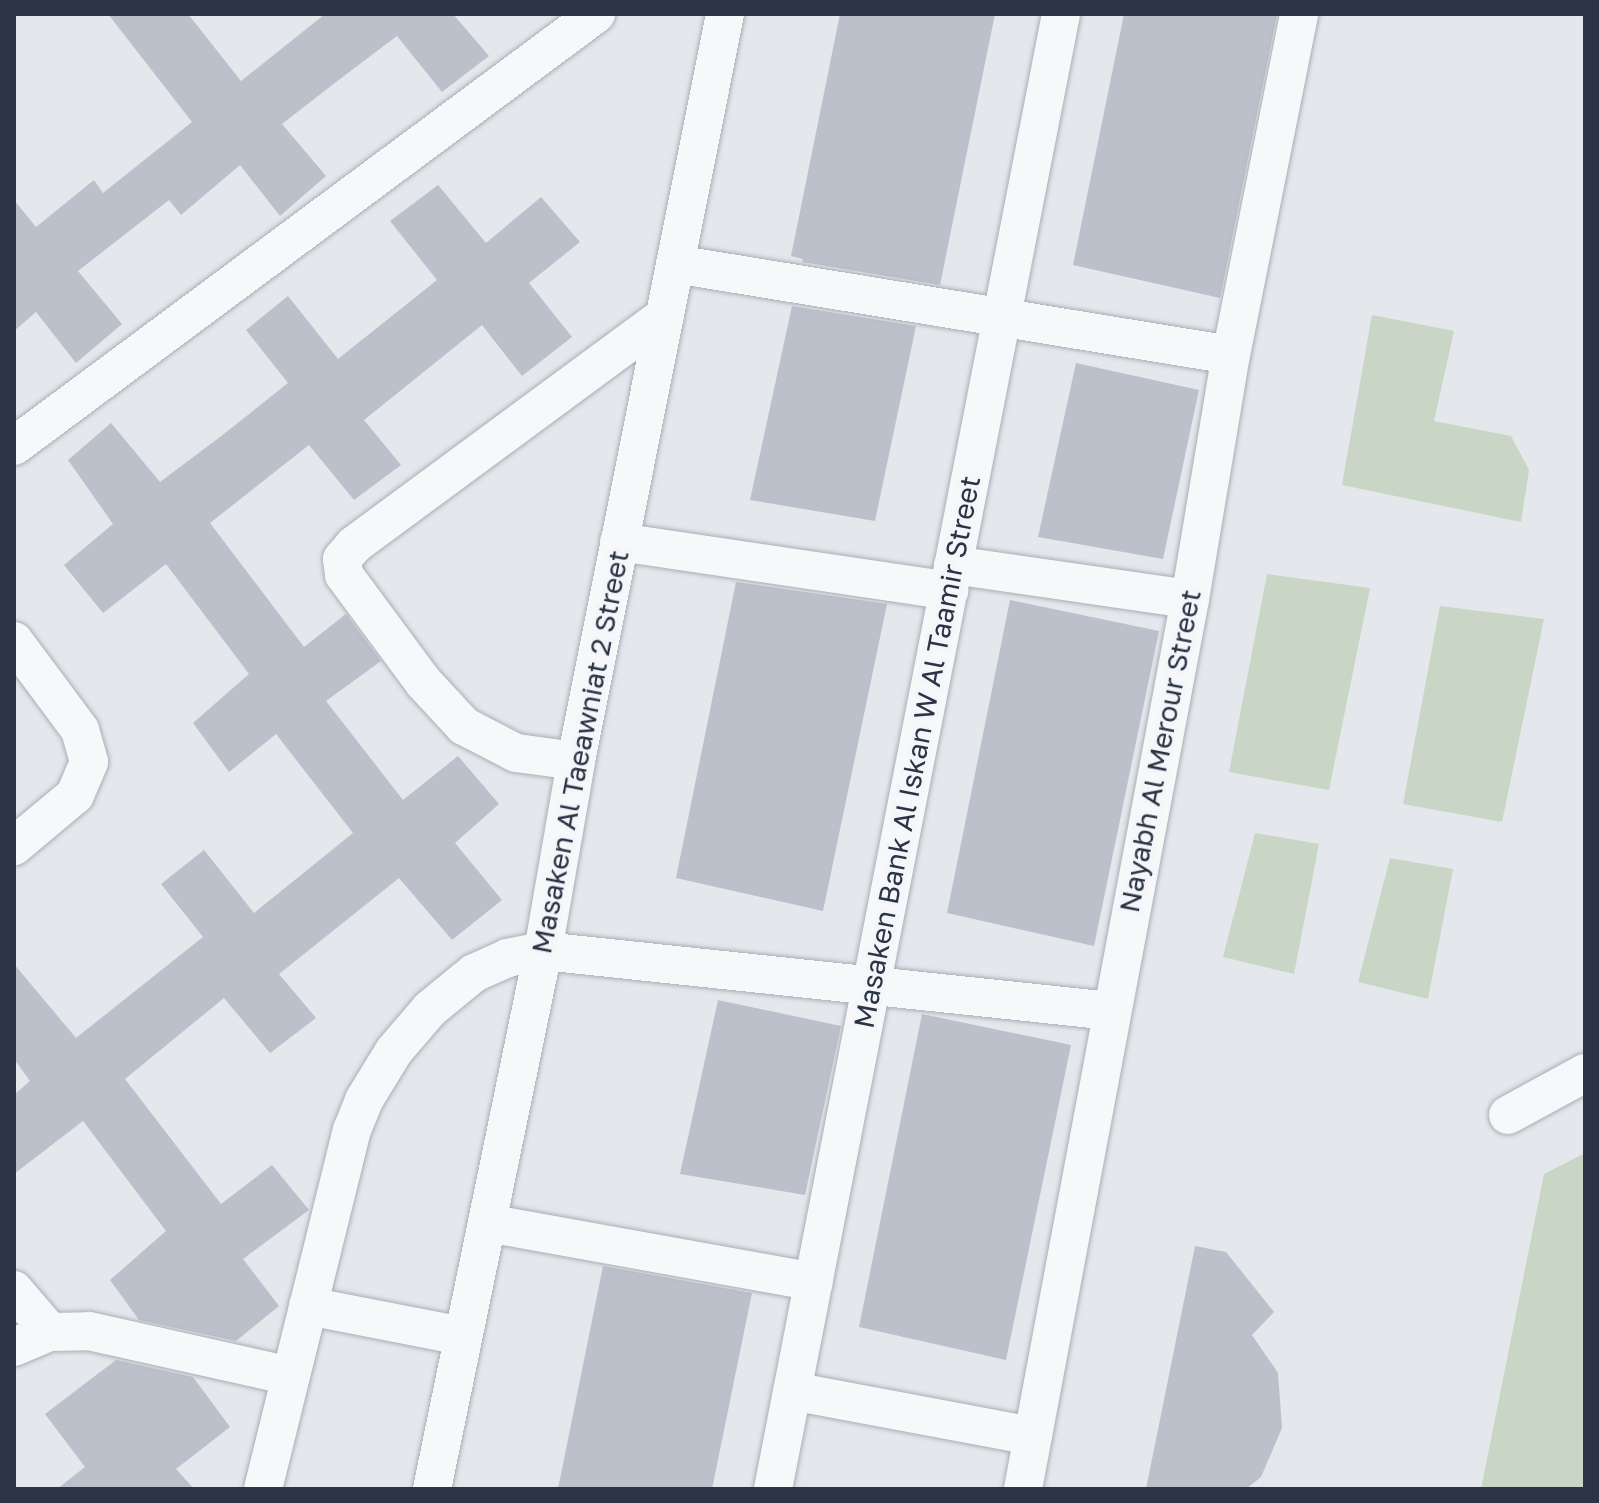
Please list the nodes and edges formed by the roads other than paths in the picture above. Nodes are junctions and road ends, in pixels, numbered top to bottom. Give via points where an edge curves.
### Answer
1 (596, 14) edge
2 (725, 14) edge
3 (1061, 14) edge
4 (1299, 14) edge
5 (675, 264) junction
6 (665, 316) junction
7 (1002, 318) junction
8 (1231, 355) junction
9 (14, 446) edge
10 (619, 542) junction
11 (951, 578) junction
12 (1190, 599) junction
13 (14, 641) edge
14 (576, 761) junction
15 (14, 846) edge
16 (543, 951) junction
17 (871, 987) junction
18 (1111, 1011) junction
19 (1585, 1073) edge
20 (1508, 1115) dead end
21 (487, 1223) junction
22 (814, 1282) junction
23 (14, 1290) edge
24 (308, 1306) junction
25 (50, 1332) junction
26 (463, 1336) junction
27 (14, 1347) edge
28 (290, 1376) junction
29 (792, 1391) junction
30 (1033, 1436) junction
31 (263, 1489) edge
32 (432, 1489) edge
33 (773, 1489) edge
34 (1023, 1489) edge

1 - 9 street
2 - 5 street, Masaken Al Taeawniat 2 Street
3 - 7 street, Masaken Bank Al Iskan W Al Taamir Street
4 - 8 street, Nayabh Al Merour Street
5 - 6 street, Masaken Al Taeawniat 2 Street
5 - 7 street
6 - 10 street, Masaken Al Taeawniat 2 Street
6 - 14 street via 342,559 344,575 464,726 516,753
7 - 8 street
7 - 11 street, Masaken Bank Al Iskan W Al Taamir Street
8 - 12 street, Nayabh Al Merour Street
10 - 11 street
10 - 14 street, Masaken Al Taeawniat 2 Street
11 - 12 street
11 - 17 street, Masaken Bank Al Iskan W Al Taamir Street
12 - 18 street, Nayabh Al Merour Street
13 - 15 street via 80,730 89,762 75,795
14 - 16 street, Masaken Al Taeawniat 2 Street
16 - 17 street
16 - 21 street, Masaken Al Taeawniat 2 Street
16 - 24 street via 507,958 450,989 377,1075 352,1130
17 - 18 street
17 - 22 street, Masaken Bank Al Iskan W Al Taamir Street
18 - 30 street, Nayabh Al Merour Street
19 - 20 street
21 - 22 street
21 - 26 street, Masaken Al Taeawniat 2 Street
22 - 29 street, Masaken Bank Al Iskan W Al Taamir Street
23 - 25 street
24 - 26 street
24 - 28 street
25 - 27 street
25 - 28 street via 89,1331
26 - 32 street, Masaken Al Taeawniat 2 Street
28 - 31 street
29 - 30 street
29 - 33 street, Masaken Bank Al Iskan W Al Taamir Street
30 - 34 street, Nayabh Al Merour Street

